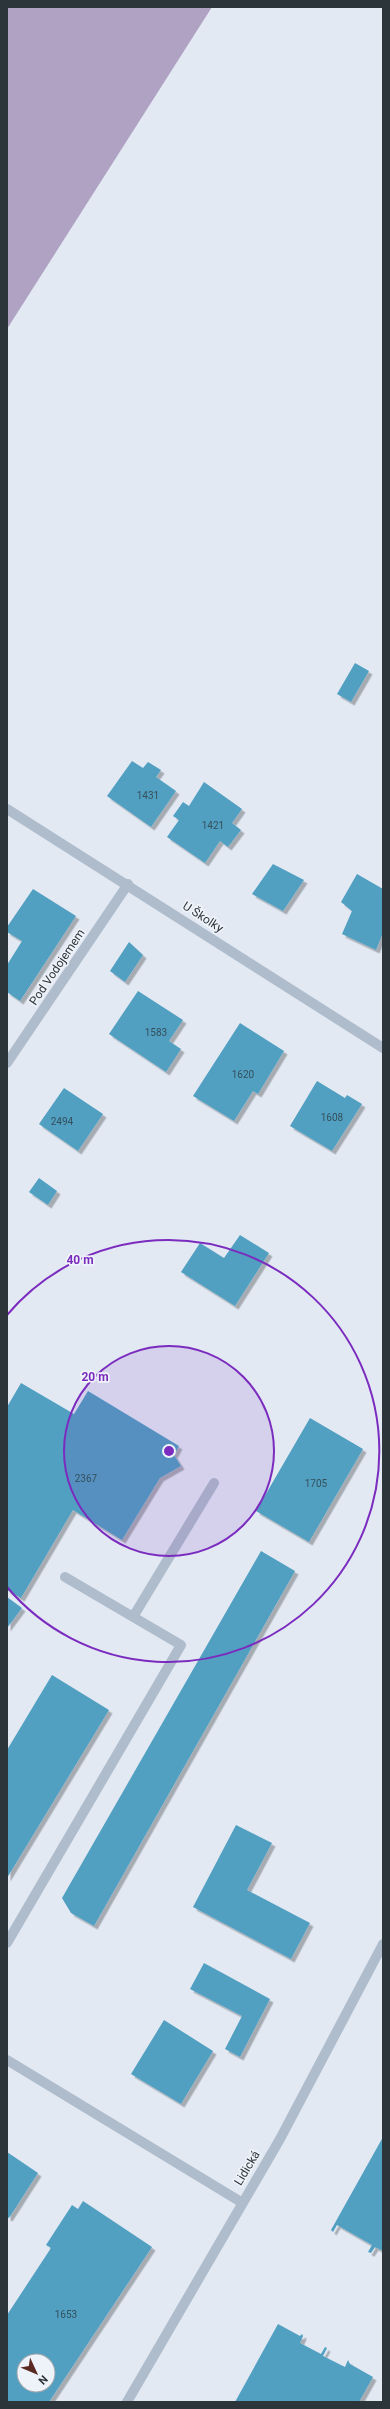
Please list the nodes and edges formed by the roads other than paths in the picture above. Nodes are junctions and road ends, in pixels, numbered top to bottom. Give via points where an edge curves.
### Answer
1 (7, 809) edge
2 (128, 884) junction
3 (382, 1046) edge
4 (7, 1063) edge
5 (214, 1482) dead end
6 (65, 1577) dead end
7 (133, 1617) junction
8 (7, 1943) edge
9 (383, 1944) edge
10 (7, 2060) edge
11 (241, 2202) junction
12 (127, 2402) edge

1 - 2 street, U Školky
2 - 3 street, U Školky
2 - 4 street, Pod Vodojemem
5 - 7 street
6 - 7 street
7 - 8 street via 182,1645
9 - 11 street, Lidická via 280,2139
10 - 11 street
11 - 12 street, Lidická

